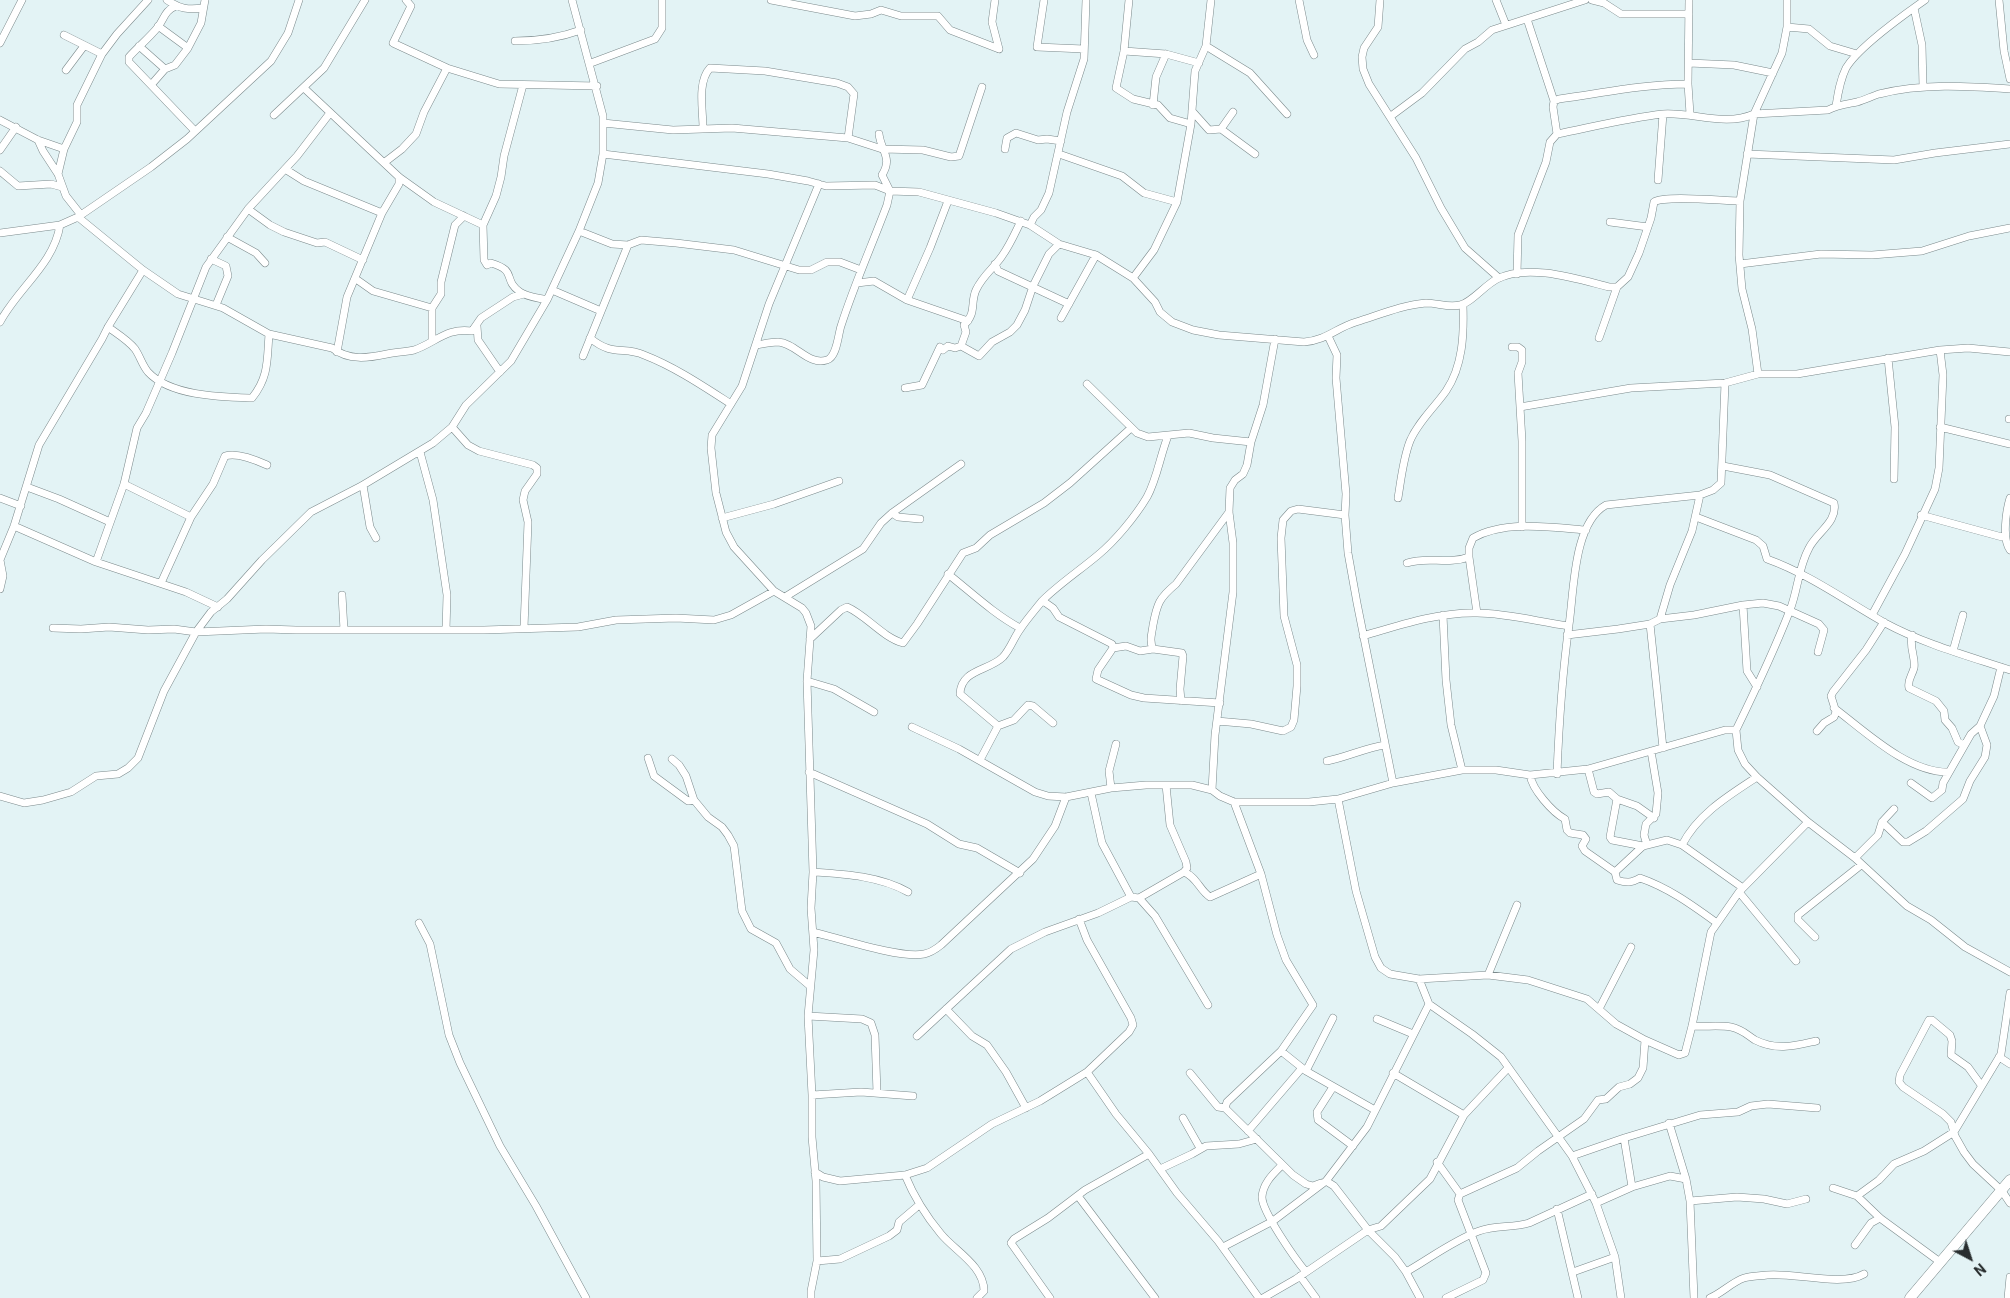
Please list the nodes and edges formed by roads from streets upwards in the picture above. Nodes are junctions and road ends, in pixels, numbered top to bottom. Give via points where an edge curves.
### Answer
1 (22, 0) edge
2 (148, 0) edge
3 (168, 0) edge
4 (299, 0) edge
5 (365, 0) edge
6 (406, 0) edge
7 (572, 0) edge
8 (662, 0) edge
9 (771, 0) edge
10 (775, 0) edge
11 (995, 0) edge
12 (1044, 0) edge
13 (1086, 0) edge
14 (1129, 0) edge
15 (1210, 0) edge
16 (1299, 0) edge
17 (1380, 0) edge
18 (1496, 0) edge
19 (1585, 0) edge
20 (1592, 0) edge
21 (1690, 0) edge
22 (1787, 0) edge
23 (1925, 0) edge
24 (2000, 0) edge
25 (1604, 1) edge
26 (204, 4) edge
27 (176, 6) junction
28 (1914, 8) junction
29 (1689, 14) junction
30 (1526, 18) junction
31 (1506, 25) junction
32 (158, 26) junction
33 (1786, 26) junction
34 (580, 30) junction
35 (64, 35) dead end
36 (515, 41) dead end
37 (0, 43) edge
38 (84, 46) junction
39 (139, 46) junction
40 (1206, 46) junction
41 (188, 48) junction
42 (1084, 49) junction
43 (1124, 51) junction
44 (102, 54) junction
45 (1166, 54) junction
46 (1857, 54) junction
47 (1314, 55) dead end
48 (591, 63) junction
49 (1199, 63) junction
50 (1689, 63) junction
51 (447, 68) junction
52 (165, 69) junction
53 (66, 70) dead end
54 (1773, 73) junction
55 (2010, 79) edge
56 (1688, 84) junction
57 (151, 85) junction
58 (523, 85) junction
59 (597, 86) junction
60 (1923, 87) junction
61 (304, 88) junction
62 (982, 88) dead end
63 (2010, 89) edge
64 (1554, 101) junction
65 (1153, 105) junction
66 (1836, 106) junction
67 (1192, 111) junction
68 (1233, 112) dead end
69 (330, 113) junction
70 (1287, 114) dead end
71 (1663, 114) junction
72 (1690, 114) junction
73 (1754, 114) junction
74 (274, 115) dead end
75 (1391, 116) junction
76 (0, 120) edge
77 (604, 123) junction
78 (1191, 124) junction
79 (16, 128) junction
80 (704, 128) junction
81 (1221, 129) junction
82 (195, 131) junction
83 (879, 134) dead end
84 (1557, 134) junction
85 (848, 138) junction
86 (38, 140) junction
87 (1061, 141) junction
88 (2010, 144) edge
89 (64, 149) junction
90 (882, 149) junction
91 (1005, 149) dead end
92 (0, 150) edge
93 (603, 154) junction
94 (1059, 154) junction
95 (1254, 154) dead end
96 (1747, 154) junction
97 (385, 162) junction
98 (285, 169) junction
99 (0, 171) edge
100 (58, 174) junction
101 (399, 177) junction
102 (1658, 180) dead end
103 (819, 184) junction
104 (62, 187) junction
105 (890, 191) junction
106 (948, 201) junction
107 (1740, 201) junction
108 (1177, 202) junction
109 (248, 209) junction
110 (382, 214) junction
111 (79, 216) junction
112 (464, 216) junction
113 (1021, 221) junction
114 (1610, 222) dead end
115 (60, 225) junction
116 (483, 225) junction
117 (1030, 225) junction
118 (1648, 227) junction
119 (2010, 228) edge
120 (579, 230) junction
121 (0, 234) edge
122 (227, 237) junction
123 (1059, 244) junction
124 (628, 245) junction
125 (1096, 254) junction
126 (212, 259) junction
127 (363, 260) junction
128 (265, 263) dead end
129 (995, 264) junction
130 (1740, 264) junction
131 (784, 265) junction
132 (143, 270) junction
133 (862, 270) junction
134 (1517, 274) junction
135 (1133, 278) junction
136 (1498, 278) junction
137 (356, 279) junction
138 (857, 283) junction
139 (1033, 286) junction
140 (1617, 287) junction
141 (552, 290) junction
142 (524, 294) junction
143 (194, 298) junction
144 (547, 300) junction
145 (907, 300) junction
146 (1069, 304) junction
147 (216, 305) junction
148 (1463, 305) junction
149 (432, 308) junction
150 (601, 311) junction
151 (2, 312) edge
152 (1061, 318) dead end
153 (968, 321) junction
154 (0, 322) edge
155 (477, 326) junction
156 (108, 327) junction
157 (270, 334) junction
158 (1328, 336) junction
159 (590, 338) junction
160 (1599, 338) dead end
161 (1275, 339) junction
162 (432, 340) junction
163 (756, 345) junction
164 (961, 346) junction
165 (1512, 347) dead end
166 (1940, 350) junction
167 (337, 352) junction
168 (2010, 352) edge
169 (583, 356) dead end
170 (1888, 358) junction
171 (500, 372) junction
172 (1758, 374) junction
173 (159, 381) junction
174 (1725, 383) junction
175 (1087, 384) dead end
176 (905, 388) dead end
177 (731, 404) junction
178 (1520, 407) junction
179 (452, 427) junction
180 (1940, 427) junction
181 (1131, 428) junction
182 (1168, 436) junction
183 (1251, 442) junction
184 (2010, 444) edge
185 (420, 452) junction
186 (962, 464) dead end
187 (267, 465) dead end
188 (1723, 466) junction
189 (1894, 479) dead end
190 (840, 481) dead end
191 (124, 484) junction
192 (363, 485) junction
193 (27, 487) junction
194 (1700, 495) junction
195 (0, 498) edge
196 (1398, 498) dead end
197 (2010, 498) edge
198 (21, 506) junction
199 (1229, 512) junction
200 (892, 513) junction
201 (1345, 515) junction
202 (1921, 515) junction
203 (191, 517) junction
204 (722, 518) junction
205 (1696, 518) junction
206 (920, 519) dead end
207 (110, 522) junction
208 (14, 526) junction
209 (1522, 527) junction
210 (1586, 530) junction
211 (2005, 535) junction
212 (376, 538) dead end
213 (2010, 550) edge
214 (1469, 557) junction
215 (0, 560) edge
216 (96, 562) junction
217 (1407, 563) dead end
218 (948, 574) junction
219 (1798, 574) junction
220 (161, 583) junction
221 (0, 589) edge
222 (774, 591) junction
223 (342, 595) dead end
224 (785, 597) junction
225 (1043, 601) junction
226 (1742, 605) junction
227 (218, 607) junction
228 (1790, 610) junction
229 (1477, 613) junction
230 (1444, 615) junction
231 (1872, 615) junction
232 (1962, 615) dead end
233 (1660, 619) junction
234 (203, 621) junction
235 (1884, 622) junction
236 (1650, 624) junction
237 (1569, 626) junction
238 (53, 628) dead end
239 (524, 628) junction
240 (1020, 628) junction
241 (344, 630) junction
242 (446, 630) junction
243 (196, 632) junction
244 (210, 632) junction
245 (1568, 634) junction
246 (1363, 636) junction
247 (1912, 636) junction
248 (810, 639) junction
249 (1113, 648) junction
250 (1152, 649) junction
251 (1953, 651) junction
252 (1818, 652) dead end
253 (2001, 667) junction
254 (2010, 670) edge
255 (807, 681) junction
256 (1757, 687) junction
257 (1181, 700) junction
258 (1220, 703) junction
259 (1834, 708) junction
260 (874, 712) dead end
261 (1217, 721) junction
262 (1053, 723) dead end
263 (998, 726) junction
264 (1980, 726) junction
265 (912, 727) dead end
266 (1736, 730) junction
267 (1817, 731) dead end
268 (1116, 744) dead end
269 (1385, 745) junction
270 (1964, 745) junction
271 (1663, 748) junction
272 (1651, 751) junction
273 (648, 758) dead end
274 (672, 759) dead end
275 (980, 760) junction
276 (1327, 761) dead end
277 (1462, 770) junction
278 (1588, 770) junction
279 (809, 772) junction
280 (1950, 772) junction
281 (1557, 774) junction
282 (1530, 775) junction
283 (1757, 777) junction
284 (1393, 783) junction
285 (1911, 783) dead end
286 (1166, 785) junction
287 (1111, 788) junction
288 (1212, 790) junction
289 (1091, 793) junction
290 (0, 796) edge
291 (1066, 797) junction
292 (1338, 799) junction
293 (1617, 799) junction
294 (694, 800) junction
295 (1234, 802) junction
296 (1894, 809) dead end
297 (1654, 818) junction
298 (1808, 822) junction
299 (1882, 822) junction
300 (1645, 845) junction
301 (1682, 845) junction
302 (1855, 858) junction
303 (1861, 866) junction
304 (813, 872) junction
305 (1184, 872) junction
306 (1615, 872) junction
307 (1020, 873) junction
308 (1261, 874) junction
309 (1741, 890) junction
310 (908, 892) dead end
311 (1135, 897) junction
312 (1517, 905) dead end
313 (1079, 919) junction
314 (419, 923) dead end
315 (1717, 923) junction
316 (813, 932) junction
317 (1815, 937) dead end
318 (1631, 947) dead end
319 (1796, 961) dead end
320 (2010, 972) edge
321 (1488, 975) junction
322 (1418, 979) junction
323 (810, 986) junction
324 (2010, 993) edge
325 (1429, 1004) junction
326 (1208, 1005) dead end
327 (946, 1009) junction
328 (1599, 1009) junction
329 (808, 1016) junction
330 (1333, 1018) dead end
331 (1377, 1019) dead end
332 (1692, 1026) junction
333 (1413, 1034) junction
334 (917, 1036) dead end
335 (1645, 1040) junction
336 (1816, 1041) dead end
337 (1281, 1051) junction
338 (1999, 1057) junction
339 (2010, 1064) edge
340 (1508, 1068) junction
341 (1304, 1069) junction
342 (1087, 1072) junction
343 (1190, 1073) dead end
344 (1393, 1073) junction
345 (1981, 1085) junction
346 (1333, 1086) junction
347 (877, 1093) junction
348 (812, 1095) junction
349 (913, 1096) dead end
350 (1026, 1108) junction
351 (1225, 1108) junction
352 (1817, 1108) dead end
353 (1375, 1110) junction
354 (1464, 1115) junction
355 (1183, 1118) dead end
356 (1669, 1123) junction
357 (1248, 1131) junction
358 (1954, 1132) junction
359 (1560, 1136) junction
360 (1624, 1138) junction
361 (1257, 1139) junction
362 (1353, 1146) junction
363 (1200, 1148) junction
364 (1149, 1154) junction
365 (1572, 1156) junction
366 (1437, 1162) junction
367 (1282, 1165) junction
368 (1160, 1169) junction
369 (815, 1172) junction
370 (905, 1175) junction
371 (1686, 1178) junction
372 (2010, 1180) edge
373 (1326, 1181) junction
374 (1632, 1187) junction
375 (1833, 1188) dead end
376 (2002, 1191) junction
377 (1460, 1194) junction
378 (1592, 1194) junction
379 (1078, 1196) junction
380 (1857, 1196) junction
381 (1806, 1199) dead end
382 (1690, 1201) junction
383 (1596, 1203) junction
384 (2010, 1203) edge
385 (919, 1205) junction
386 (1557, 1209) junction
387 (1880, 1218) junction
388 (1273, 1221) junction
389 (1368, 1230) junction
390 (1470, 1235) junction
391 (1855, 1245) dead end
392 (1223, 1247) junction
393 (1615, 1257) junction
394 (817, 1261) junction
395 (1940, 1262) junction
396 (1406, 1272) junction
397 (1573, 1272) junction
398 (1303, 1274) junction
399 (1864, 1274) dead end
400 (2010, 1277) edge
401 (1461, 1291) junction
402 (586, 1298) edge
403 (811, 1298) edge
404 (977, 1298) edge
405 (1050, 1298) edge
406 (1155, 1298) edge
407 (1259, 1298) edge
408 (1263, 1298) edge
409 (1316, 1298) edge
410 (1420, 1298) edge
411 (1446, 1298) edge
412 (1466, 1298) edge
413 (1578, 1298) edge
414 (1621, 1298) edge
415 (1694, 1298) edge
416 (1710, 1298) edge
417 (1910, 1298) edge
418 (2008, 1298) edge

1 - 37 street
2 - 44 street
3 - 27 street
4 - 82 street via 288,33 271,61
5 - 61 street via 324,68
6 - 51 street via 411,6 392,43
7 - 34 street
8 - 48 street via 662,28 655,40
9 - 10 street
10 - 11 street via 855,16 880,10 901,16 938,16 950,30 999,49 992,22
12 - 42 street via 1037,47
13 - 42 street
14 - 43 street
15 - 40 street
16 - 47 street
17 - 75 street via 1378,27 1364,48 1363,69 1368,84
18 - 31 street
19 - 30 street
20 - 25 street
21 - 29 street
22 - 33 street
23 - 28 street
24 - 55 street
25 - 29 street via 1621,14
26 - 27 street via 188,10
26 - 41 street via 201,22
27 - 32 street via 166,13
28 - 46 street
28 - 60 street via 1922,45
29 - 50 street
30 - 31 street
30 - 64 street
31 - 75 street via 1492,30 1465,49 1422,93
32 - 39 street
32 - 41 street
33 - 46 street via 1809,29 1830,46
33 - 54 street via 1782,53
34 - 36 street via 539,41
34 - 48 street
35 - 38 street
38 - 44 street
38 - 53 street
39 - 52 street
39 - 57 street via 129,57 129,62
40 - 49 street
40 - 70 street via 1250,73
41 - 52 street via 175,65
42 - 87 street
43 - 45 street
43 - 65 street via 1116,88 1133,99
44 - 89 street via 76,105 77,122
45 - 49 street
45 - 65 street via 1156,77
46 - 66 street via 1846,68
48 - 59 street
49 - 67 street via 1195,71
50 - 54 street via 1734,65
50 - 56 street
51 - 58 street via 498,84
51 - 97 street via 416,134
52 - 57 street
54 - 73 street
56 - 64 street via 1629,87
56 - 72 street
57 - 82 street
58 - 59 street
58 - 116 street via 499,187
59 - 77 street
60 - 63 street
60 - 66 street
61 - 69 street
61 - 74 street
62 - 90 street via 959,156 923,150
64 - 84 street
65 - 78 street via 1160,106 1170,118
66 - 73 street via 1828,110
67 - 78 street
67 - 81 street via 1209,130
68 - 81 street
69 - 97 street
69 - 98 street
71 - 72 street
71 - 84 street
71 - 102 street
72 - 73 street via 1731,120
73 - 96 street
75 - 136 street via 1464,248
76 - 79 street
77 - 80 street via 673,130
77 - 93 street
78 - 108 street
79 - 86 street
79 - 92 street
80 - 85 street
80 - 85 street via 703,82 710,68 765,70 848,87 854,94
81 - 95 street
82 - 111 street via 151,167
83 - 90 street
84 - 134 street via 1550,142 1546,162 1518,235
85 - 90 street
86 - 89 street
86 - 100 street
87 - 91 street via 1038,140 1016,133 1007,138
87 - 94 street
88 - 96 street via 1894,160
89 - 100 street
90 - 105 street via 887,155 887,167 882,175
93 - 103 street via 768,174
93 - 120 street via 598,183
94 - 108 street via 1122,176 1144,193
94 - 117 street via 1050,193
96 - 107 street
97 - 101 street
98 - 109 street
98 - 110 street via 304,182
99 - 104 street via 18,186 51,184
100 - 104 street
101 - 110 street via 399,184
101 - 112 street via 434,202
103 - 105 street via 875,185
103 - 131 street
104 - 111 street
105 - 106 street via 920,192
105 - 133 street
106 - 113 street
106 - 145 street
107 - 118 street via 1657,200
107 - 130 street
108 - 135 street via 1154,250
109 - 122 street
109 - 127 street via 284,232 317,243 325,242
110 - 127 street
111 - 115 street
111 - 132 street
112 - 116 street
112 - 149 street via 455,225 441,294
113 - 117 street
113 - 129 street via 1004,254
114 - 118 street
115 - 121 street
115 - 151 street via 58,240 50,254
116 - 142 street via 484,260 487,265 504,267 509,279
117 - 123 street
118 - 140 street via 1628,277
119 - 130 street via 1969,236 1922,251 1872,255 1821,254
120 - 124 street via 612,244
120 - 141 street
122 - 126 street
122 - 128 street via 256,253
123 - 125 street
123 - 139 street via 1049,254
124 - 131 street via 641,240 734,250
124 - 150 street
125 - 135 street
125 - 146 street
126 - 143 street
126 - 147 street via 226,266 228,276
127 - 137 street
129 - 139 street via 998,271
129 - 153 street via 986,272 976,290 974,309
130 - 172 street
131 - 133 street via 812,270 827,262 840,262
131 - 163 street
132 - 143 street via 178,294
132 - 156 street
133 - 138 street
134 - 136 street
134 - 140 street via 1552,273
135 - 161 street via 1172,322 1218,335
136 - 148 street
137 - 149 street via 373,291
137 - 167 street via 347,297
138 - 145 street via 874,280
138 - 163 street via 829,359 809,359 795,347 779,342
139 - 146 street
139 - 164 street via 1025,310 1010,332 992,342 979,356
140 - 160 street
141 - 144 street
141 - 150 street
142 - 144 street
142 - 155 street via 512,297 481,318
143 - 147 street
143 - 173 street
144 - 171 street via 511,361
145 - 153 street
146 - 152 street
147 - 157 street
148 - 158 street via 1450,307 1428,303 1407,306 1349,324
148 - 196 street via 1460,357 1455,375 1410,442
149 - 162 street
150 - 159 street
151 - 154 street
153 - 164 street via 964,325 966,332
155 - 162 street via 472,331 460,329
155 - 171 street via 478,340
156 - 173 street via 133,346 148,372
156 - 193 street via 39,445
157 - 167 street via 332,348
157 - 173 street via 266,373 252,398 220,397 176,389
158 - 161 street via 1304,342
158 - 201 street via 1337,355
159 - 169 street
159 - 177 street via 600,347 641,353 668,365
161 - 183 street via 1263,405
162 - 167 street via 414,350 377,357 361,359
163 - 177 street via 742,386
164 - 176 street via 948,346 943,350 940,347 922,385
165 - 178 street via 1522,350 1518,373
166 - 168 street via 1968,348
166 - 170 street
166 - 180 street
170 - 172 street via 1797,374
170 - 189 street via 1895,427
171 - 179 street via 466,405
172 - 174 street
173 - 191 street via 137,428
174 - 178 street via 1631,388
174 - 188 street
175 - 181 street
177 - 204 street via 712,435 716,493
178 - 209 street
179 - 185 street
179 - 239 street via 468,445 480,451 537,468 523,500 528,522
180 - 184 street
180 - 202 street via 1935,489
181 - 182 street via 1148,437
181 - 218 street via 1044,503 990,535 976,548 963,552
182 - 183 street via 1189,433
182 - 225 street via 1146,497 1120,533
183 - 199 street via 1243,474 1230,488
185 - 192 street
185 - 242 street via 433,500 445,586
186 - 200 street
187 - 203 street via 229,454 225,456 213,484
188 - 194 street via 1721,482 1713,490
188 - 219 street via 1770,475 1834,502 1834,516 1809,546
190 - 204 street
191 - 203 street
191 - 207 street
192 - 212 street via 370,527
192 - 227 street via 311,512
193 - 198 street
193 - 207 street
194 - 205 street
194 - 210 street via 1606,505 1591,519
195 - 198 street
197 - 211 street
198 - 208 street
199 - 250 street via 1158,604 1150,636
199 - 258 street via 1234,592
200 - 206 street
200 - 224 street via 863,549
201 - 246 street via 1348,553
201 - 261 street via 1298,509 1291,511 1283,520 1284,616 1297,665 1298,686 1291,727 1283,731
202 - 211 street via 2002,537
202 - 231 street via 1905,554
203 - 220 street
204 - 222 street via 734,547
205 - 219 street via 1756,540 1763,546 1767,559
205 - 233 street
207 - 216 street
208 - 215 street
208 - 216 street
209 - 210 street
209 - 214 street via 1492,530 1473,538
210 - 237 street via 1574,579
211 - 213 street
214 - 217 street via 1450,562 1417,560
214 - 229 street
215 - 221 street via 3,576
216 - 220 street
218 - 240 street via 990,606 998,616
218 - 248 street via 902,643 847,607
219 - 228 street
219 - 231 street
220 - 227 street
222 - 224 street
222 - 239 street via 731,615 714,620 616,620 578,627
223 - 241 street
224 - 248 street via 806,613 811,626
225 - 240 street
225 - 249 street via 1059,618 1112,644
226 - 228 street via 1763,603
226 - 233 street
226 - 256 street via 1747,671
227 - 234 street
228 - 252 street via 1823,627
228 - 256 street
229 - 230 street
229 - 237 street
230 - 246 street
230 - 277 street via 1451,724
231 - 235 street
232 - 251 street
233 - 236 street
234 - 243 street
234 - 244 street
235 - 247 street
235 - 259 street via 1830,696
236 - 245 street
236 - 271 street
237 - 245 street
238 - 243 street via 109,627
239 - 242 street
240 - 263 street via 1003,657 991,666 968,675 960,687 960,694 965,700
241 - 242 street
241 - 244 street
243 - 244 street
243 - 290 street via 164,691 138,758 128,768 118,774 96,776 71,792 43,800 24,803
245 - 281 street via 1559,704
246 - 269 street
247 - 251 street
247 - 270 street via 1910,644 1914,667 1908,683 1910,688 1936,701 1944,710 1945,720 1958,742
248 - 255 street
249 - 250 street
249 - 257 street via 1098,670 1096,679 1130,695
250 - 257 street via 1183,656
251 - 253 street
253 - 254 street
253 - 264 street via 1994,696
255 - 260 street via 834,690
255 - 279 street
256 - 266 street
257 - 258 street
258 - 261 street
259 - 267 street via 1834,717
259 - 280 street via 1900,757 1936,771
261 - 288 street
262 - 263 street via 1028,705 1014,720
263 - 275 street
264 - 270 street
264 - 299 street via 1987,746 1985,757 1963,799 1908,842 1903,842
265 - 275 street
266 - 271 street via 1725,730
266 - 283 street via 1738,750
268 - 287 street via 1109,771
269 - 276 street
269 - 284 street
270 - 280 street
271 - 272 street
272 - 278 street
272 - 297 street via 1658,793
273 - 294 street via 654,776 688,801
274 - 294 street via 686,776
275 - 291 street via 1035,792
277 - 282 street
277 - 284 street
278 - 281 street
278 - 293 street via 1594,792 1609,792
279 - 304 street
279 - 307 street via 927,824 959,844 977,848
280 - 285 street via 1935,797 1928,796
281 - 282 street
282 - 306 street via 1534,788 1554,813 1565,819 1567,830 1586,838 1582,846 1585,852
283 - 298 street
283 - 301 street via 1711,808
284 - 292 street
286 - 287 street
286 - 288 street via 1192,785
286 - 305 street via 1170,825 1186,862
287 - 289 street
288 - 295 street
289 - 291 street
289 - 311 street via 1102,843
291 - 307 street via 1055,826
292 - 295 street
292 - 322 street via 1356,891 1375,956 1381,968 1390,974
293 - 297 street via 1637,806
293 - 300 street via 1610,837
294 - 323 street via 708,817 722,827 731,841 742,911 751,930 776,943 790,970
295 - 308 street
296 - 299 street
297 - 300 street via 1646,824
298 - 302 street
298 - 309 street
299 - 302 street via 1878,835
300 - 301 street via 1667,840
300 - 306 street
301 - 309 street
302 - 303 street
303 - 317 street via 1798,915 1798,920
303 - 320 street via 1907,906 1965,947
304 - 310 street via 882,882
304 - 316 street
305 - 308 street via 1193,876 1210,897
305 - 311 street
306 - 315 street via 1617,880 1627,883 1640,878 1659,885
307 - 316 street via 941,945 922,955 892,952
308 - 337 street via 1286,960 1313,1005
309 - 315 street
309 - 319 street
311 - 313 street
311 - 326 street via 1155,916
312 - 321 street
313 - 327 street via 1011,949
313 - 342 street via 1133,1025
314 - 402 street via 430,944 449,1035 460,1063 500,1146
315 - 332 street via 1711,932
316 - 323 street
318 - 328 street
321 - 322 street
321 - 328 street via 1528,980 1587,999
322 - 325 street
323 - 329 street
324 - 338 street
325 - 333 street
325 - 340 street via 1501,1057
327 - 334 street
327 - 350 street via 972,1036 987,1045
328 - 335 street via 1616,1024
329 - 347 street via 862,1018 870,1023 875,1035
329 - 348 street
330 - 341 street
331 - 333 street
332 - 335 street via 1685,1053 1679,1055
332 - 336 street via 1730,1027 1780,1048
333 - 344 street
335 - 359 street via 1643,1068 1638,1078 1619,1087 1606,1099 1598,1100 1584,1119
337 - 341 street
337 - 351 street via 1227,1102
338 - 339 street
338 - 345 street
340 - 354 street
340 - 359 street
341 - 346 street
341 - 357 street
342 - 350 street
342 - 364 street
343 - 351 street via 1218,1107
344 - 353 street
344 - 354 street
345 - 358 street
345 - 358 street via 1968,1067 1951,1055 1950,1035 1929,1020 1899,1082 1943,1114 1951,1122
346 - 353 street
346 - 362 street via 1316,1116
347 - 348 street
347 - 349 street
348 - 369 street
350 - 370 street via 992,1124 927,1168
351 - 357 street
352 - 356 street via 1768,1104
353 - 362 street
354 - 366 street
355 - 363 street
356 - 360 street
356 - 371 street
357 - 361 street
358 - 376 street via 1973,1164
358 - 380 street via 1924,1151 1894,1164
359 - 365 street
359 - 377 street via 1517,1168
360 - 365 street
360 - 374 street
361 - 363 street
361 - 367 street
362 - 373 street
363 - 368 street
364 - 368 street
364 - 379 street
365 - 378 street
366 - 377 street
366 - 389 street via 1430,1179 1381,1226
367 - 373 street via 1306,1184 1313,1186
367 - 388 street via 1267,1181 1262,1197
368 - 392 street
369 - 370 street via 824,1178 840,1181
369 - 394 street
370 - 385 street
371 - 374 street via 1670,1176
371 - 382 street
372 - 376 street
373 - 388 street
373 - 389 street via 1334,1186
374 - 383 street
375 - 380 street
376 - 384 street
376 - 395 street
377 - 390 street via 1458,1200
378 - 383 street
378 - 386 street
379 - 405 street via 1011,1243
379 - 406 street
380 - 387 street
381 - 382 street via 1788,1204 1737,1197
382 - 415 street
383 - 393 street
385 - 394 street via 899,1222 897,1230 889,1236 840,1259
385 - 404 street via 942,1236 968,1260 981,1278 984,1291
386 - 390 street via 1519,1226 1494,1226
386 - 397 street
387 - 391 street via 1871,1223
387 - 395 street
388 - 392 street
388 - 398 street
389 - 396 street
389 - 398 street
390 - 396 street
390 - 401 street via 1486,1277
392 - 407 street
393 - 397 street
393 - 414 street
394 - 403 street
395 - 417 street
396 - 410 street
397 - 413 street
398 - 408 street
398 - 409 street
399 - 416 street via 1855,1278 1816,1279 1788,1274 1768,1275 1743,1279
400 - 418 street
401 - 411 street
401 - 412 street

